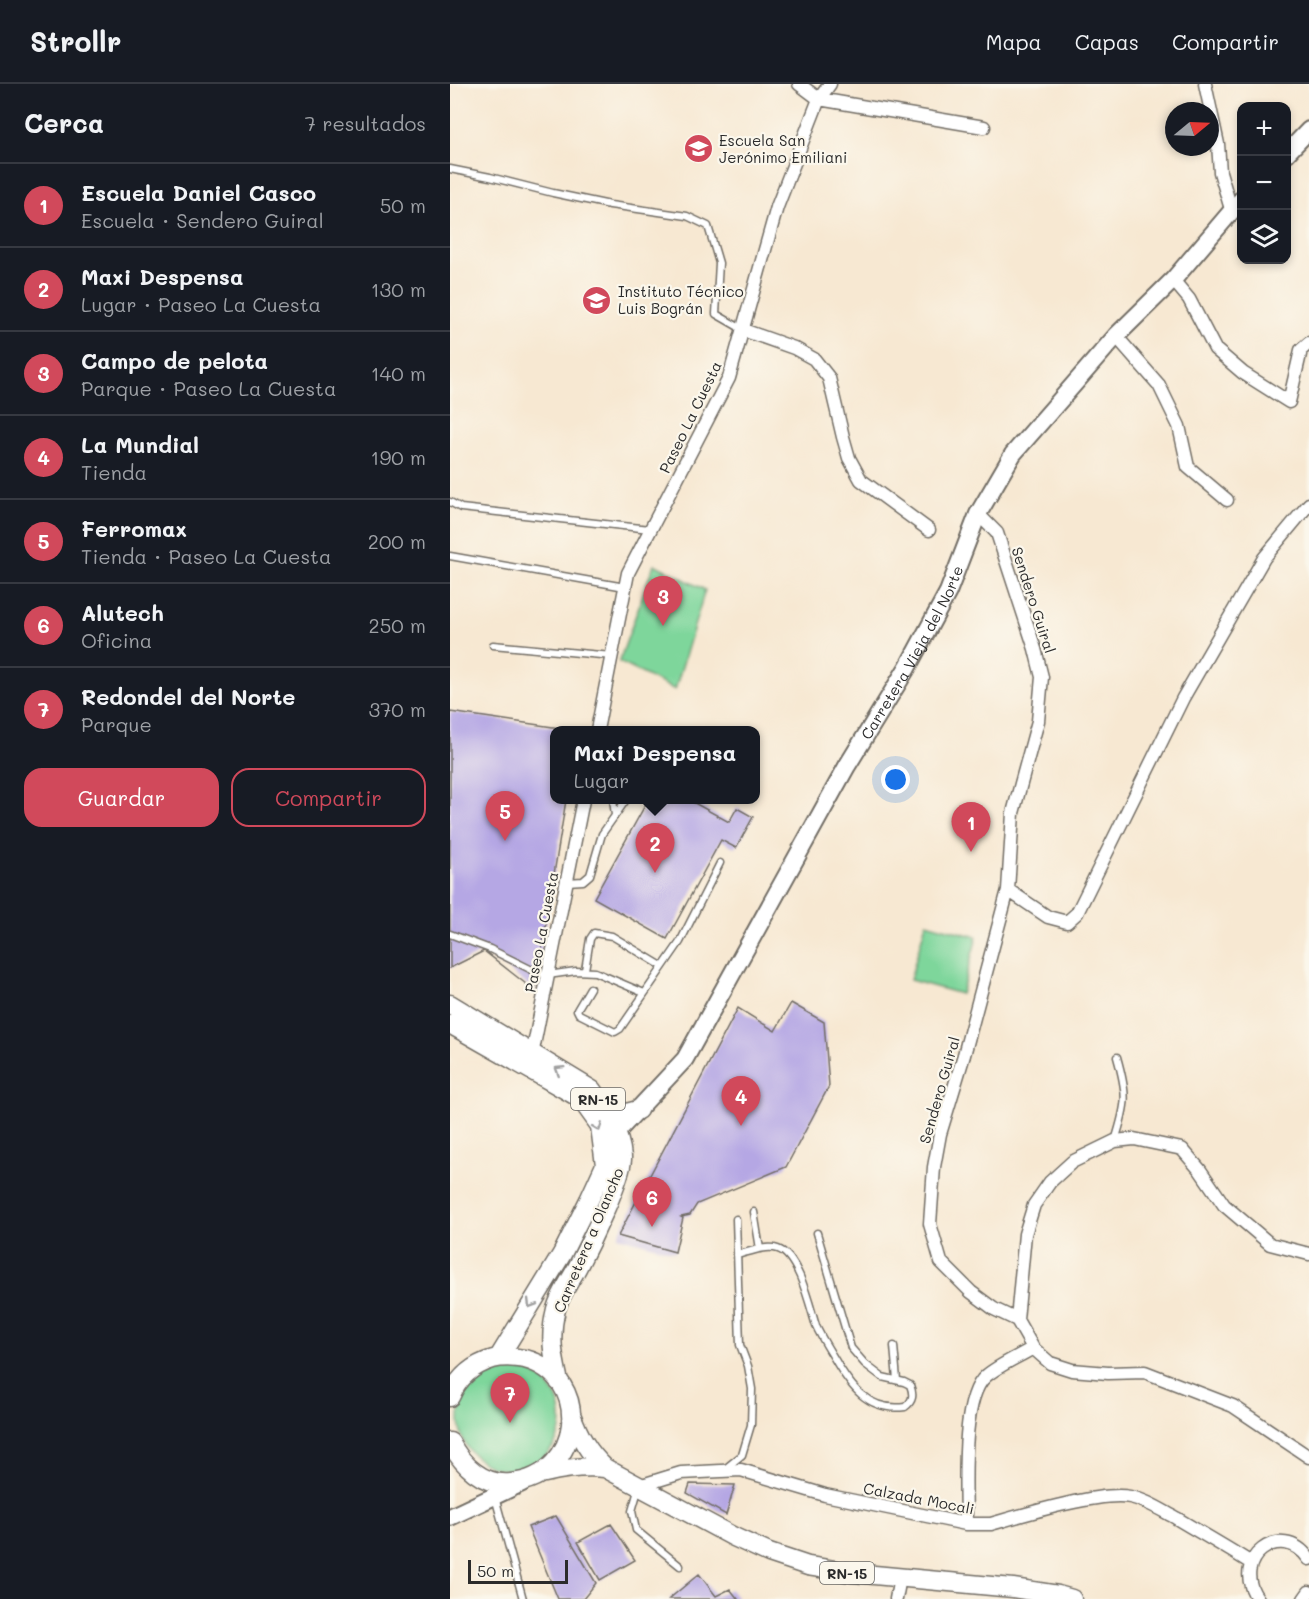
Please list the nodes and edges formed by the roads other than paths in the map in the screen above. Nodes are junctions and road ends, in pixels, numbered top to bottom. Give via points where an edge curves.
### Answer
1 (799, 84) edge
2 (830, 84) edge
3 (1205, 84) edge
4 (819, 99) junction
5 (984, 127) dead end
6 (1309, 130) edge
7 (1291, 150) edge
8 (450, 169) edge
9 (1236, 204) edge
10 (1173, 280) junction
11 (743, 330) junction
12 (1116, 336) junction
13 (1309, 343) edge
14 (1227, 500) dead end
15 (450, 502) edge
16 (1309, 504) edge
17 (978, 514) junction
18 (651, 529) junction
19 (929, 530) dead end
20 (450, 556) edge
21 (625, 586) junction
22 (493, 645) dead end
23 (612, 656) junction
24 (598, 726) edge
25 (582, 804) edge
26 (613, 804) edge
27 (623, 804) edge
28 (615, 815) junction
29 (720, 863) dead end
30 (567, 882) junction
31 (1008, 890) junction
32 (450, 934) edge
33 (662, 966) junction
34 (585, 970) junction
35 (548, 975) junction
36 (590, 988) dead end
37 (644, 993) junction
38 (450, 1004) edge
39 (450, 1023) edge
40 (1117, 1057) dead end
41 (530, 1061) junction
42 (638, 1110) junction
43 (608, 1113) junction
44 (616, 1133) junction
45 (1115, 1141) junction
46 (754, 1212) dead end
47 (736, 1219) dead end
48 (817, 1233) dead end
49 (760, 1249) junction
50 (1309, 1254) edge
51 (737, 1255) junction
52 (1017, 1320) junction
53 (894, 1346) dead end
54 (1033, 1348) junction
55 (499, 1357) junction
56 (897, 1380) junction
57 (559, 1382) junction
58 (450, 1397) edge
59 (572, 1414) junction
60 (450, 1442) edge
61 (1309, 1457) edge
62 (605, 1468) junction
63 (722, 1471) junction
64 (535, 1477) junction
65 (639, 1486) junction
66 (495, 1496) junction
67 (450, 1517) edge
68 (966, 1524) junction
69 (1309, 1559) edge
70 (1251, 1563) junction
71 (680, 1566) dead end
72 (900, 1578) junction
73 (1309, 1592) edge
74 (523, 1599) edge
75 (896, 1599) edge
76 (1072, 1599) edge
77 (1258, 1599) edge
78 (1304, 1599) edge

1 - 4 street
2 - 4 street, Paseo La Cuesta
3 - 9 street via 1220,172
4 - 5 street
4 - 11 street, Paseo La Cuesta via 777,207
6 - 7 street
8 - 11 lane via 610,205 687,216 708,226 719,263 716,314
9 - 10 street, Carretera Vieja del Norte
10 - 12 street, Carretera Vieja del Norte
10 - 13 street via 1189,299 1215,349 1243,373 1289,402 1301,350
11 - 18 street, Paseo La Cuesta via 729,378
11 - 19 street via 814,359 829,378 846,447 861,480
12 - 14 street via 1159,385 1179,426 1188,467
12 - 17 street, Carretera Vieja del Norte via 1013,454
15 - 18 lane via 461,508
16 - 31 street via 1264,558 1183,698 1077,913 1067,922 1048,917
17 - 31 street, Sendero Guiral via 997,533 1042,677 1038,721 1013,813
17 - 42 street, Carretera Vieja del Norte via 948,592 686,1059
18 - 21 street, Paseo La Cuesta
20 - 21 lane
21 - 23 street, Paseo La Cuesta
22 - 23 lane
23 - 24 street, Paseo La Cuesta
25 - 30 street, Paseo La Cuesta
26 - 28 lane
27 - 28 lane
28 - 30 lane via 602,834 590,875
29 - 33 lane via 680,942
30 - 35 street, Paseo La Cuesta
31 - 52 street, Sendero Guiral via 940,1134 930,1224 941,1262 971,1292
32 - 35 lane
33 - 34 lane via 612,936 594,933
33 - 37 lane
34 - 35 lane
34 - 37 lane
35 - 41 street, Paseo La Cuesta
36 - 37 lane via 577,1010 579,1014 615,1032
38 - 41 main road, Carretera a Olancho / RN-15
39 - 41 main road, Carretera a Olancho / RN-15
40 - 45 lane via 1126,1089
43 -> 41 main road, Carretera a Olancho / RN-15 via 592,1090
41 -> 55 main road, Carretera a Olancho / RN-15 via 580,1098 600,1126 604,1165 562,1254
42 - 43 main road via 620,1115
42 - 44 street, Carretera Vieja del Norte
43 - 44 main road, Carretera a Olancho / RN-15
44 - 57 main road, Carretera a Olancho / RN-15 via 623,1159 612,1192 556,1307 551,1342
45 - 50 street via 1134,1139 1182,1149 1224,1205 1270,1244
45 - 52 street via 1072,1162 1050,1182 1034,1205 1025,1234
46 - 49 lane
47 - 51 lane
48 - 56 lane via 851,1348 882,1377
49 - 51 lane
49 - 56 lane via 777,1249 794,1265 819,1333 853,1388 878,1405 904,1407 911,1402 912,1389
51 - 63 lane via 740,1345 752,1389 751,1425 742,1455
52 - 54 street
53 - 56 lane
54 - 61 street via 1050,1363 1072,1371 1145,1372 1211,1397 1233,1406
54 - 68 street via 986,1376 976,1388 966,1438
55 - 57 main road, RN-15 via 532,1361
55 - 58 main road via 468,1372
57 - 59 main road, RN-15
59 - 62 main road, RN-15 via 578,1434
59 - 64 main road via 566,1448 556,1462
60 - 64 main road, RN-15 via 458,1458 472,1472 489,1480 508,1483
62 - 64 main road, RN-15 via 563,1468
62 - 65 main road, RN-15
63 - 65 street, Calzada Mocali via 681,1473
63 - 68 street, Calzada Mocali via 741,1470 825,1495
64 - 66 street
65 - 71 lane via 632,1511 636,1530
65 - 72 main road, RN-15 via 769,1553 808,1566
66 - 67 street
66 - 74 lane
68 - 70 street, Calzada Mocali via 990,1524 1081,1502 1129,1497 1161,1510
69 - 70 street via 1296,1546 1275,1543 1265,1547
70 - 77 street via 1249,1582
72 - 75 street
72 - 76 main road, RN-15 via 1013,1588
73 - 78 street

